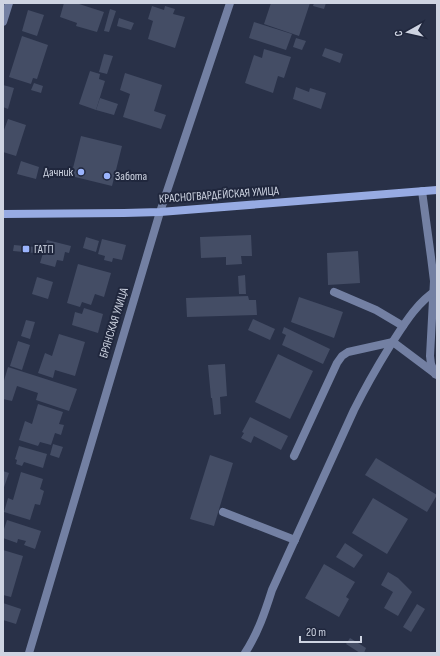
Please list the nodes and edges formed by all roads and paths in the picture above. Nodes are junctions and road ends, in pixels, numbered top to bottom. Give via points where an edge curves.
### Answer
1 (9, 3) edge
2 (230, 3) edge
3 (3, 22) edge
4 (437, 190) edge
5 (422, 192) junction
6 (160, 212) junction
7 (3, 214) edge
8 (334, 292) dead end
9 (436, 292) edge
10 (403, 326) junction
11 (393, 342) junction
12 (436, 375) edge
13 (294, 456) dead end
14 (223, 512) dead end
15 (295, 540) junction
16 (29, 653) edge
17 (246, 653) edge

1 - 3 street
2 - 6 street, БРЯНСКАЯ УЛИЦА
4 - 5 street, КРАСНОГВАРДЕЙСКАЯ УЛИЦА
5 - 6 street, КРАСНОГВАРДЕЙСКАЯ УЛИЦА
5 - 9 street
6 - 7 street, КРАСНОГВАРДЕЙСКАЯ УЛИЦА
6 - 16 street, БРЯНСКАЯ УЛИЦА
8 - 10 street via 376,310
9 - 10 street via 414,311
9 - 12 street via 430,356
10 - 11 street
11 - 12 street
11 - 13 street via 348,352 342,356
11 - 15 street via 354,410
14 - 15 street
15 - 17 street via 272,590 254,640

